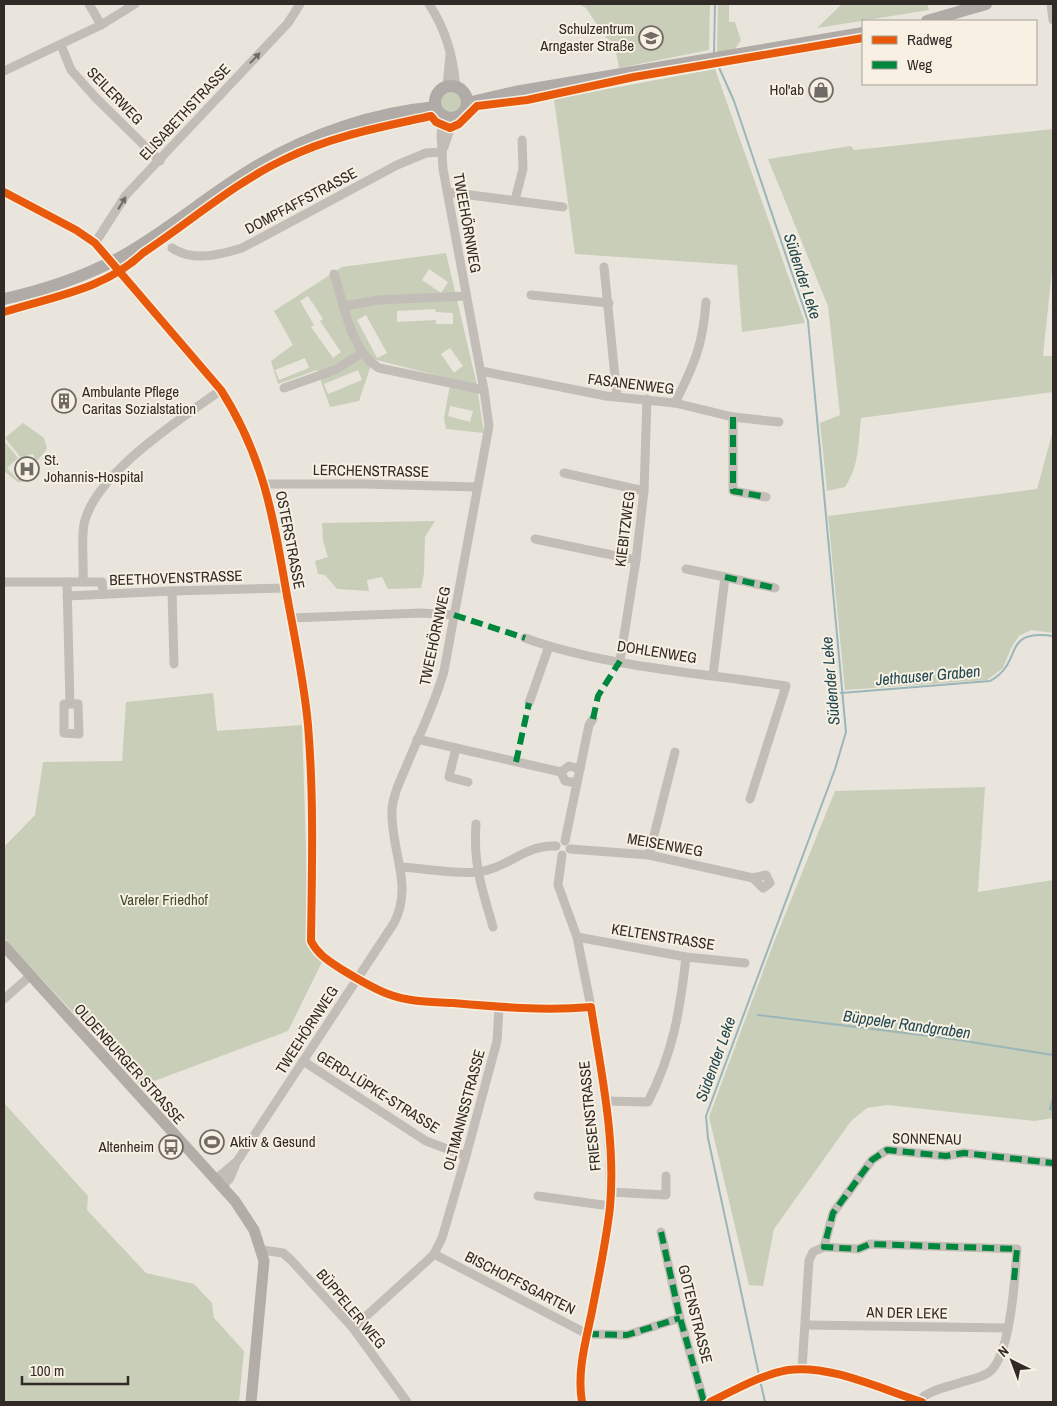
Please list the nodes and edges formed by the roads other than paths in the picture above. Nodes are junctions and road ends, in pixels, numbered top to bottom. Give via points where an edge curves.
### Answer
1 (89, 4) edge
2 (135, 4) edge
3 (300, 4) edge
4 (428, 4) edge
5 (986, 4) edge
6 (1051, 4) edge
7 (930, 20) edge
8 (1053, 20) edge
9 (101, 25) junction
10 (862, 33) edge
11 (60, 45) junction
12 (4, 71) edge
13 (459, 92) junction
14 (442, 109) junction
15 (522, 140) dead end
16 (442, 152) junction
17 (160, 161) junction
18 (4, 192) edge
19 (446, 192) junction
20 (515, 200) junction
21 (563, 207) dead end
22 (95, 243) junction
23 (172, 248) dead end
24 (111, 262) junction
25 (604, 266) dead end
26 (334, 274) dead end
27 (531, 295) dead end
28 (465, 296) junction
29 (4, 299) edge
30 (706, 302) dead end
31 (608, 304) junction
32 (345, 306) junction
33 (362, 353) junction
34 (481, 371) junction
35 (284, 388) dead end
36 (221, 390) junction
37 (484, 390) junction
38 (617, 397) junction
39 (647, 399) junction
40 (675, 403) junction
41 (733, 417) junction
42 (779, 422) dead end
43 (564, 473) dead end
44 (265, 484) junction
45 (476, 487) junction
46 (644, 490) junction
47 (766, 497) dead end
48 (535, 539) dead end
49 (636, 560) junction
50 (686, 569) dead end
51 (724, 576) junction
52 (83, 581) junction
53 (4, 582) edge
54 (67, 582) junction
55 (286, 588) junction
56 (775, 588) dead end
57 (172, 590) junction
58 (102, 594) junction
59 (67, 596) junction
60 (454, 616) junction
61 (291, 618) junction
62 (525, 638) dead end
63 (549, 646) junction
64 (620, 661) junction
65 (174, 664) dead end
66 (713, 675) junction
67 (528, 703) dead end
68 (70, 704) dead end
69 (594, 718) dead end
70 (417, 739) junction
71 (456, 748) junction
72 (675, 752) dead end
73 (580, 769) junction
74 (561, 772) junction
75 (468, 782) dead end
76 (577, 784) junction
77 (750, 799) dead end
78 (476, 824) dead end
79 (565, 841) junction
80 (556, 846) junction
81 (570, 849) junction
82 (562, 855) junction
83 (648, 855) junction
84 (400, 867) junction
85 (477, 872) junction
86 (753, 878) dead end
87 (493, 927) dead end
88 (577, 937) junction
89 (4, 946) edge
90 (686, 956) junction
91 (745, 963) dead end
92 (30, 976) junction
93 (357, 979) junction
94 (4, 999) edge
95 (499, 1007) junction
96 (591, 1007) junction
97 (304, 1061) junction
98 (606, 1101) junction
99 (466, 1156) junction
100 (1053, 1163) edge
101 (666, 1176) dead end
102 (218, 1183) junction
103 (610, 1192) junction
104 (538, 1196) dead end
105 (610, 1206) junction
106 (661, 1232) dead end
107 (824, 1247) junction
108 (262, 1250) junction
109 (434, 1254) junction
110 (680, 1318) junction
111 (806, 1325) junction
112 (353, 1328) junction
113 (1007, 1328) junction
114 (587, 1334) junction
115 (802, 1369) junction
116 (252, 1402) edge
117 (407, 1402) edge
118 (582, 1402) edge
119 (704, 1402) edge
120 (710, 1402) edge
121 (920, 1402) edge

1 - 9 street
2 - 9 street
17 -> 3 street, ELISABETHSTRASSE via 288,23
4 - 13 street via 444,29
5 - 7 main road
6 - 8 street
9 - 11 street
10 - 13 main road via 515,92
11 - 12 street
11 - 17 street, SEILERWEG via 71,70
13 - 14 main road via 440,91
13 - 14 main road via 462,113
14 - 16 street, TWEEHÖRNWEG
14 - 24 main road via 376,116 332,131 273,158
15 - 20 street via 523,169
16 - 19 street, TWEEHÖRNWEG
16 - 23 street, DOMPFAFFSTRASSE via 426,153 404,161 242,248 221,255 196,256 182,256
22 -> 17 street, ELISABETHSTRASSE via 126,195
18 - 22 street, OSTERSTRASSE
19 - 20 street
19 - 28 street, TWEEHÖRNWEG
20 - 21 street
22 - 24 street, OSTERSTRASSE
24 - 29 main road via 63,283
24 - 36 street, OSTERSTRASSE
25 - 31 street
26 - 32 street
27 - 31 street
28 - 32 street via 378,300
28 - 34 street, TWEEHÖRNWEG
30 - 40 street via 703,338 692,370
31 - 38 street
32 - 33 street
33 - 35 street via 335,370
33 - 37 street via 379,368
34 - 37 street, TWEEHÖRNWEG
34 - 38 street, FASANENWEG
36 - 44 street, OSTERSTRASSE via 238,417
36 - 52 street via 125,464 101,492 84,525
37 - 45 street, TWEEHÖRNWEG via 488,426
38 - 39 street, FASANENWEG
39 - 40 street, FASANENWEG
39 - 46 street, KIEBITZWEG
40 - 41 street, FASANENWEG
41 - 42 street, FASANENWEG
41 - 47 street via 733,490
43 - 46 street
44 - 45 street, LERCHENSTRASSE
44 - 55 street, OSTERSTRASSE
45 - 60 street, TWEEHÖRNWEG
46 - 49 street, KIEBITZWEG
48 - 49 street
49 - 64 street, KIEBITZWEG
50 - 51 street
51 - 56 street
51 - 66 street
52 - 54 street
52 - 58 street via 102,582
53 - 54 street
54 - 59 street
55 - 57 street, BEETHOVENSTRASSE
55 - 61 street, OSTERSTRASSE
57 - 58 street, BEETHOVENSTRASSE
57 - 65 street
58 - 59 street, BEETHOVENSTRASSE
59 - 68 street
60 - 61 street via 421,613
60 - 70 street, TWEEHÖRNWEG via 441,682
61 - 93 street, OSTERSTRASSE via 308,725 313,833 311,941 322,956
62 - 63 street, DOHLENWEG
63 - 64 street, DOHLENWEG
63 - 67 street
64 - 66 street, DOHLENWEG
66 - 77 street, DOHLENWEG via 786,686
69 - 73 street via 589,726
70 - 71 street
70 - 84 street, TWEEHÖRNWEG via 393,798 392,820
71 - 74 street
71 - 75 street via 449,777
72 - 83 street
73 - 74 street via 569,766
73 - 76 street
74 - 76 street via 565,781
76 - 79 street
78 - 85 street
79 - 80 street
79 - 81 street
80 - 82 street
80 - 85 street via 531,848 501,866
81 - 82 street
81 - 83 street, MEISENWEG
82 - 88 street, FRIESENSTRASSE via 558,885
83 - 86 street, MEISENWEG
84 - 85 street
84 - 93 street, TWEEHÖRNWEG via 403,900 400,912
85 - 87 street
88 - 90 street, KELTENSTRASSE
88 - 96 street, FRIESENSTRASSE
89 - 92 main road, OLDENBURGER STRASSE
90 - 91 street, KELTENSTRASSE
90 - 98 street via 672,1045 648,1102
92 - 94 street
92 - 102 main road, OLDENBURGER STRASSE
93 - 95 street via 400,998
93 - 97 street, TWEEHÖRNWEG
95 - 96 street via 561,1010
95 - 99 street, OLTMANNSSTRASSE via 497,1041
96 - 98 street, FRIESENSTRASSE
97 - 99 street, GERD-LÜPKE-STRASSE via 426,1141
97 - 102 street, TWEEHÖRNWEG via 236,1162
98 - 103 street, FRIESENSTRASSE
99 - 109 street, OLTMANNSSTRASSE via 442,1238
100 - 107 street, SONNENAU via 964,1153 946,1156 887,1150 872,1160 833,1213
101 - 103 street via 666,1195
102 - 108 main road, OLDENBURGER STRASSE via 249,1220
103 - 105 street, FRIESENSTRASSE
104 - 105 street
105 - 114 street, FRIESENSTRASSE
106 - 110 street, GOTENSTRASSE
107 - 111 street via 813,1252 809,1260
107 - 113 street via 858,1249 870,1244 1017,1249
108 - 112 street, BÜPPELER WEG via 283,1253
108 - 116 main road, OLDENBURGER STRASSE via 262,1296
109 - 112 street, OLTMANNSSTRASSE
109 - 114 street, BISCHOFFSGARTEN
110 - 114 street, BISCHOFFSGARTEN via 627,1335
110 - 119 street, GOTENSTRASSE
111 - 113 street, AN DER LEKE
111 - 115 street
112 - 117 street, BÜPPELER WEG
113 - 121 street via 1006,1345 999,1361 989,1372 938,1390 922,1397
114 - 118 street, FRIESENSTRASSE via 581,1362
115 - 120 street via 754,1380
115 - 121 street via 830,1373

